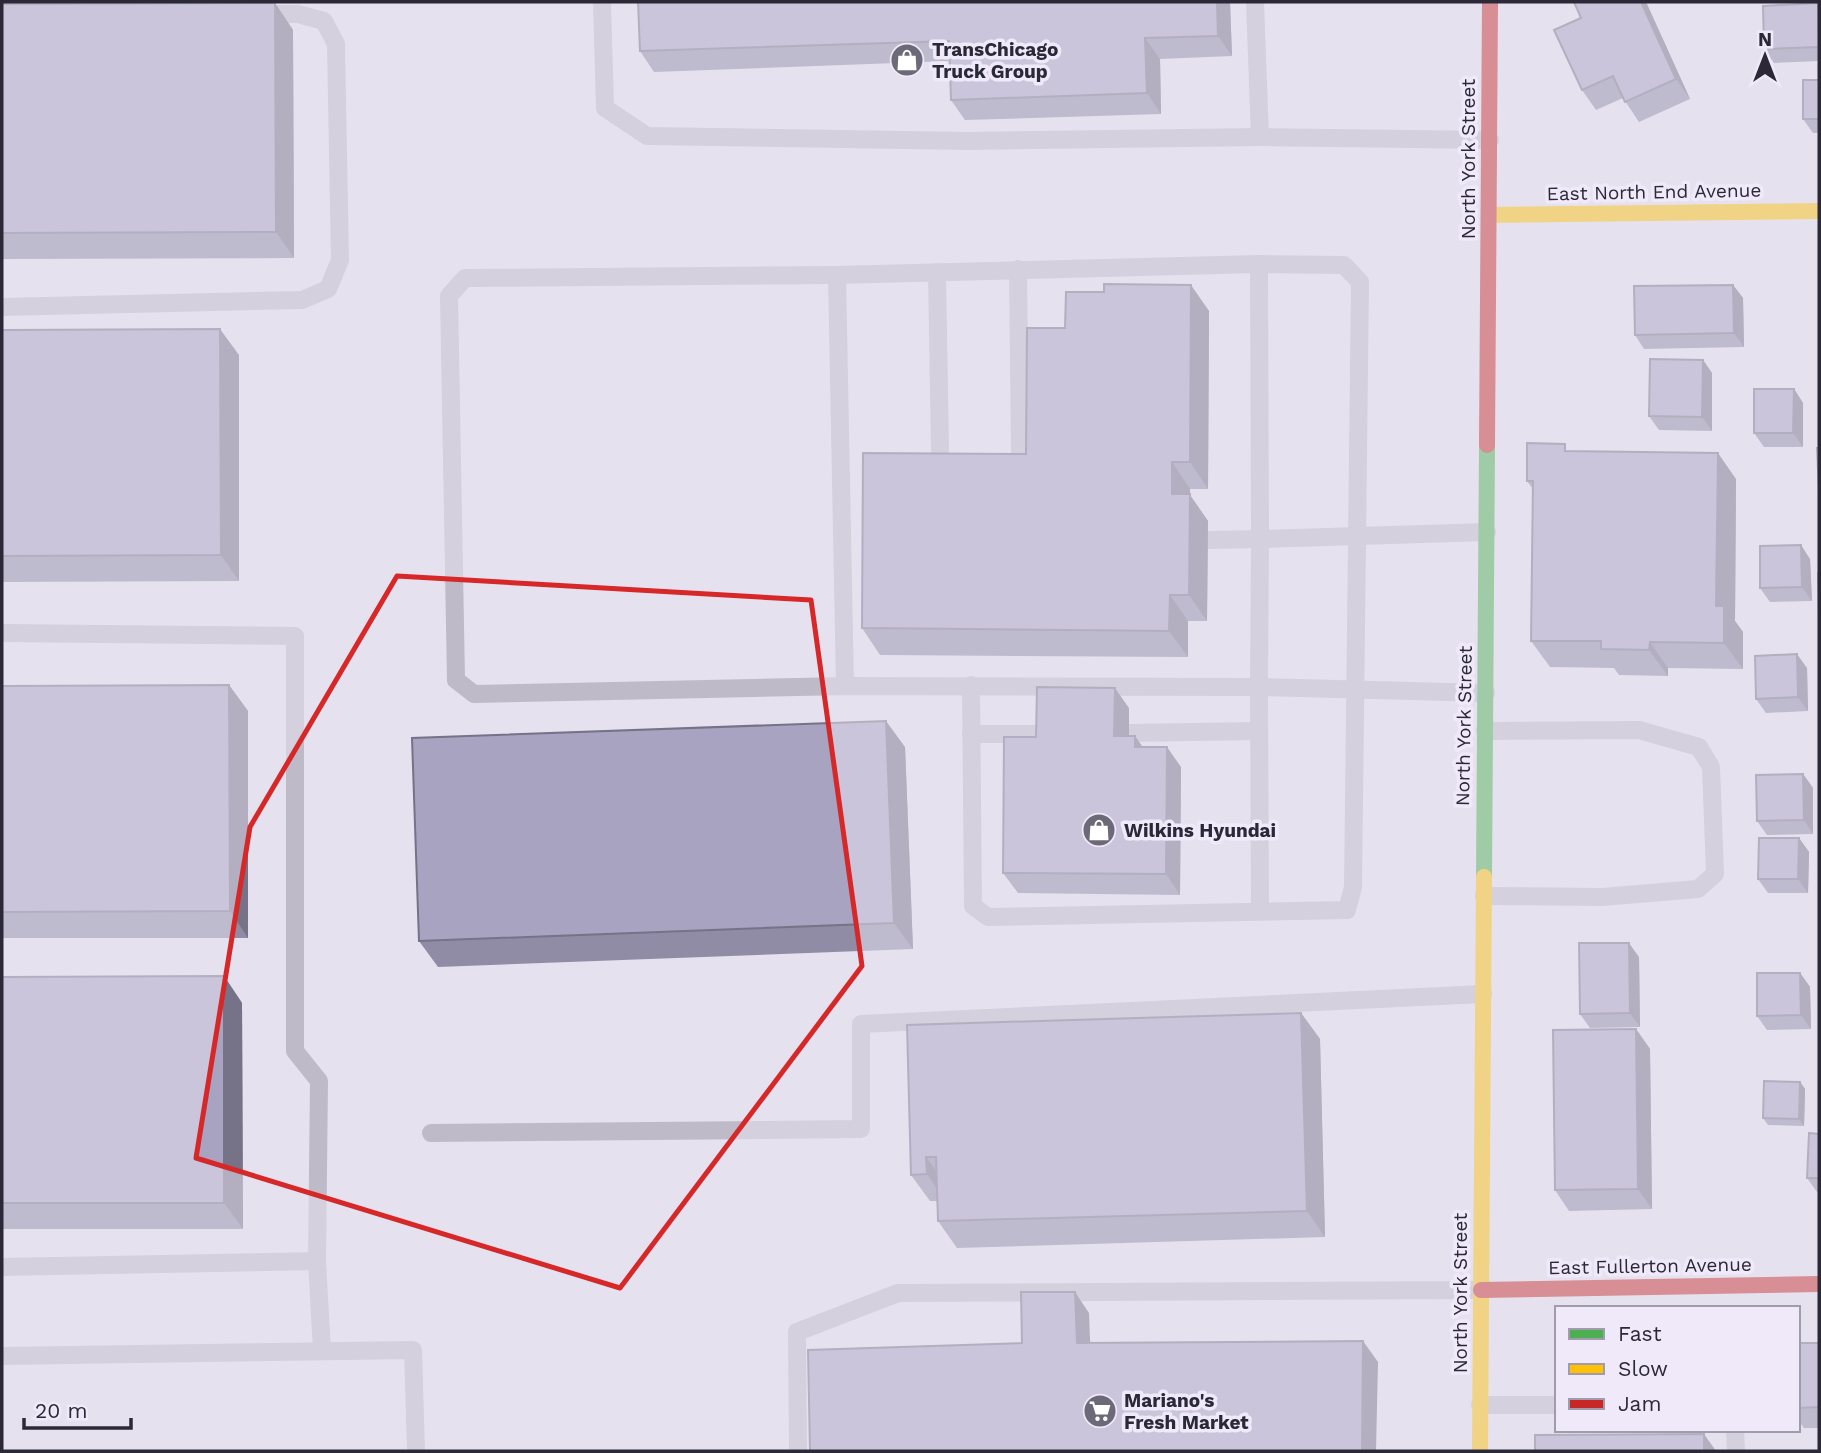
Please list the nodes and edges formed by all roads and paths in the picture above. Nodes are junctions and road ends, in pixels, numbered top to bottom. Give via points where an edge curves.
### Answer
1 (602, 2) edge
2 (1255, 2) edge
3 (1490, 2) edge
4 (244, 14) edge
5 (1260, 136) junction
6 (1490, 139) junction
7 (1819, 211) edge
8 (1489, 215) junction
9 (1259, 264) junction
10 (1018, 269) junction
11 (937, 272) junction
12 (837, 275) junction
13 (2, 307) edge
14 (940, 451) edge
15 (1020, 454) edge
16 (1487, 532) junction
17 (1358, 534) junction
18 (1260, 539) junction
19 (1208, 540) dead end
20 (2, 633) edge
21 (971, 685) junction
22 (845, 686) junction
23 (1259, 687) junction
24 (1356, 690) junction
25 (1486, 693) junction
26 (1259, 732) junction
27 (1485, 732) junction
28 (1129, 733) edge
29 (971, 734) junction
30 (1055, 734) edge
31 (1484, 896) junction
32 (1260, 911) junction
33 (1483, 994) junction
34 (431, 1133) dead end
35 (317, 1261) junction
36 (2, 1267) edge
37 (1819, 1284) edge
38 (1735, 1286) junction
39 (1481, 1290) junction
40 (1735, 1306) edge
41 (322, 1351) junction
42 (2, 1356) edge
43 (1480, 1405) junction
44 (1555, 1405) edge
45 (1735, 1432) edge
46 (416, 1451) edge
47 (798, 1451) edge
48 (1480, 1451) edge
49 (1736, 1451) edge

1 - 5 lane via 605,108 647,136 968,141
2 - 5 lane
3 - 6 main road, North York Street
4 - 13 lane via 298,14 324,21 336,44 340,260 328,289 302,300
5 - 6 lane
6 - 8 main road, North York Street
7 - 8 main road, East North End Avenue
8 - 16 main road, North York Street
9 - 10 lane
9 - 17 lane via 1343,265 1360,282
9 - 18 lane
10 - 11 lane
10 - 15 lane
11 - 12 lane
11 - 14 lane
12 - 22 lane
12 - 22 lane via 465,278 449,296 456,680 474,694
16 - 17 lane
16 - 25 main road, North York Street
17 - 18 lane
17 - 24 lane
18 - 19 lane
18 - 23 lane
20 - 35 lane via 295,636 295,1051 319,1081
21 - 22 lane
21 - 23 lane
21 - 29 lane
23 - 24 lane
23 - 26 lane
24 - 25 lane
24 - 32 lane via 1353,887 1347,910
25 - 27 main road, North York Street
26 - 28 lane
26 - 32 lane
27 - 31 main road, North York Street
27 - 31 lane via 1639,730 1699,747 1711,767 1715,874 1698,889 1602,897
29 - 30 lane
29 - 32 lane via 972,906 988,917
31 - 33 main road, North York Street
33 - 34 lane via 861,1024 861,1129
33 - 39 main road, North York Street
35 - 36 lane
35 - 41 lane
37 - 38 main road, East Fullerton Avenue
38 - 39 main road, East Fullerton Avenue
38 - 40 lane
39 - 43 main road, North York Street
39 - 47 lane via 898,1293 797,1332
41 - 42 lane
41 - 46 lane via 413,1350
43 - 44 lane
43 - 48 main road, North York Street
45 - 49 lane

